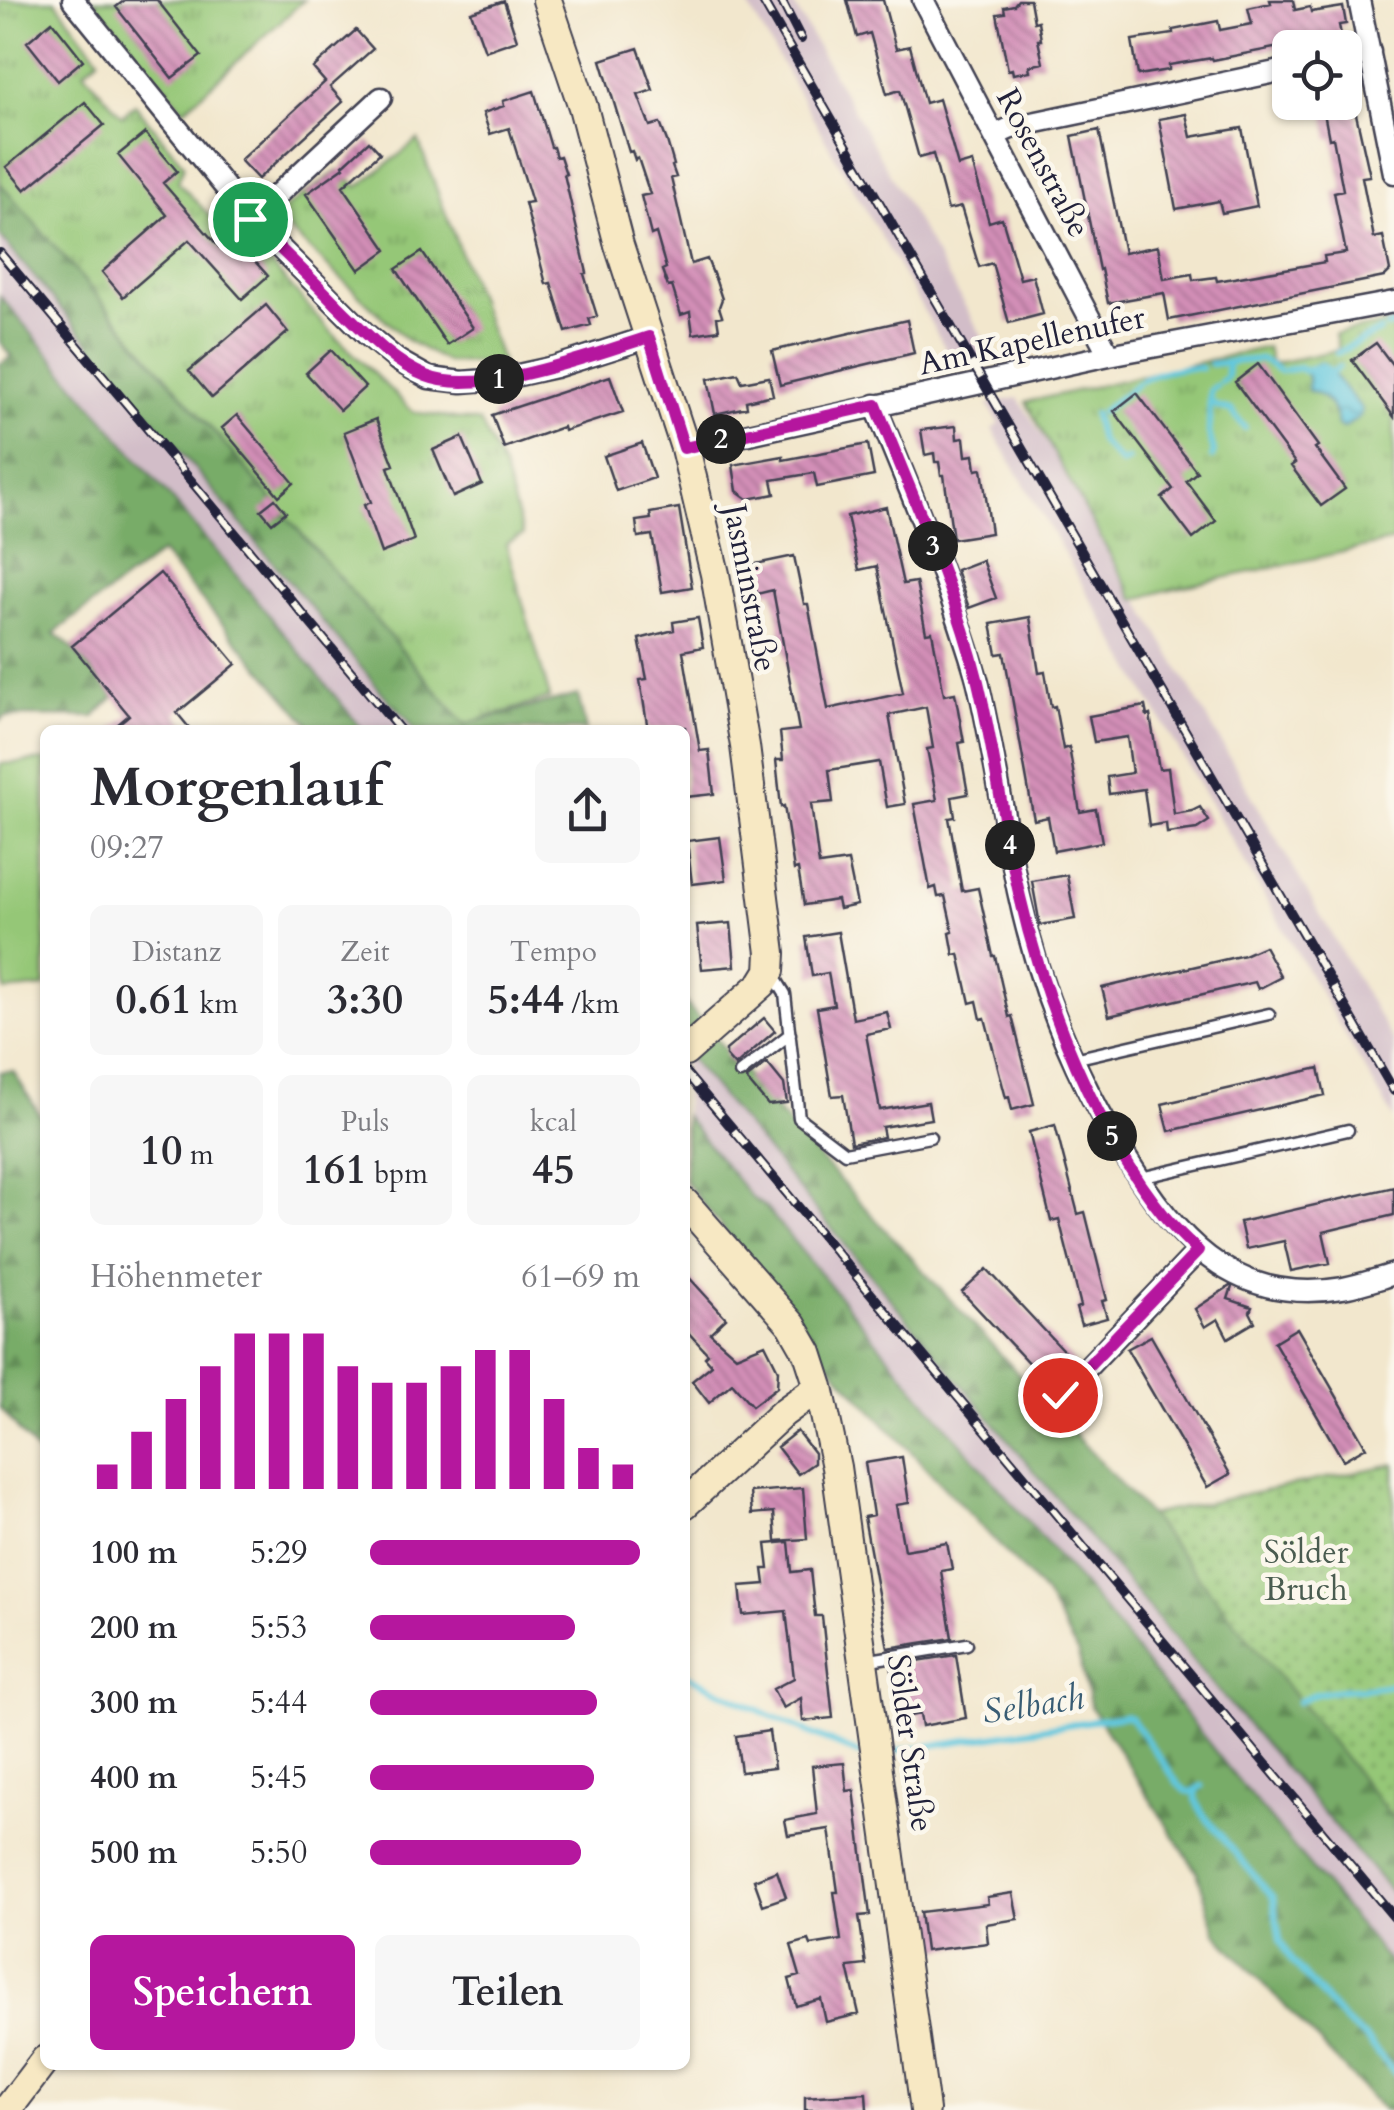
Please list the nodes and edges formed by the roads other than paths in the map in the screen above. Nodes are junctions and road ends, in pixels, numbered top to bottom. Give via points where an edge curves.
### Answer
1 (73, 0) edge
2 (547, 0) edge
3 (924, 0) edge
4 (1359, 0) edge
5 (1370, 52) junction
6 (1362, 54) edge
7 (1272, 73) edge
8 (381, 98) dead end
9 (994, 135) junction
10 (1394, 173) edge
11 (250, 219) junction
12 (1394, 302) edge
13 (649, 337) junction
14 (1109, 354) junction
15 (876, 405) junction
16 (684, 448) junction
17 (770, 971) junction
18 (1268, 1014) dead end
19 (790, 1034) junction
20 (690, 1048) edge
21 (1073, 1059) junction
22 (740, 1074) dead end
23 (1348, 1130) dead end
24 (930, 1137) dead end
25 (1140, 1180) junction
26 (690, 1209) edge
27 (1198, 1251) junction
28 (1394, 1274) edge
29 (819, 1388) junction
30 (1060, 1395) dead end
31 (690, 1499) edge
32 (966, 1644) dead end
33 (863, 1662) junction
34 (40, 2067) edge
35 (7, 2110) edge
36 (924, 2110) edge

1 - 11 street
2 - 13 street, Jasminstraße
3 - 9 street, Rosenstraße
4 - 5 street
5 - 6 street
5 - 10 street
7 - 9 street
8 - 11 street
9 - 14 street, Rosenstraße
11 - 13 street via 366,334 429,378 500,379
12 - 14 street, Am Kapellenufer
13 - 16 street, Jasminstraße
14 - 15 street, Am Kapellenufer
15 - 16 street, Am Kapellenufer
15 - 21 street via 941,566 978,681 1019,895
16 - 17 street, Jasminstraße via 746,746
17 - 19 lane via 785,994
17 - 20 street
18 - 21 lane
19 - 22 lane
19 - 24 lane via 799,1118 845,1153
21 - 25 street
23 - 25 lane
25 - 27 street
26 - 29 street via 792,1325
27 - 28 street via 1252,1282 1303,1292
27 - 30 street
29 - 31 street
29 - 33 street, Sölder Straße
32 - 33 lane
33 - 36 street, Sölder Straße via 910,1964
34 - 35 street

